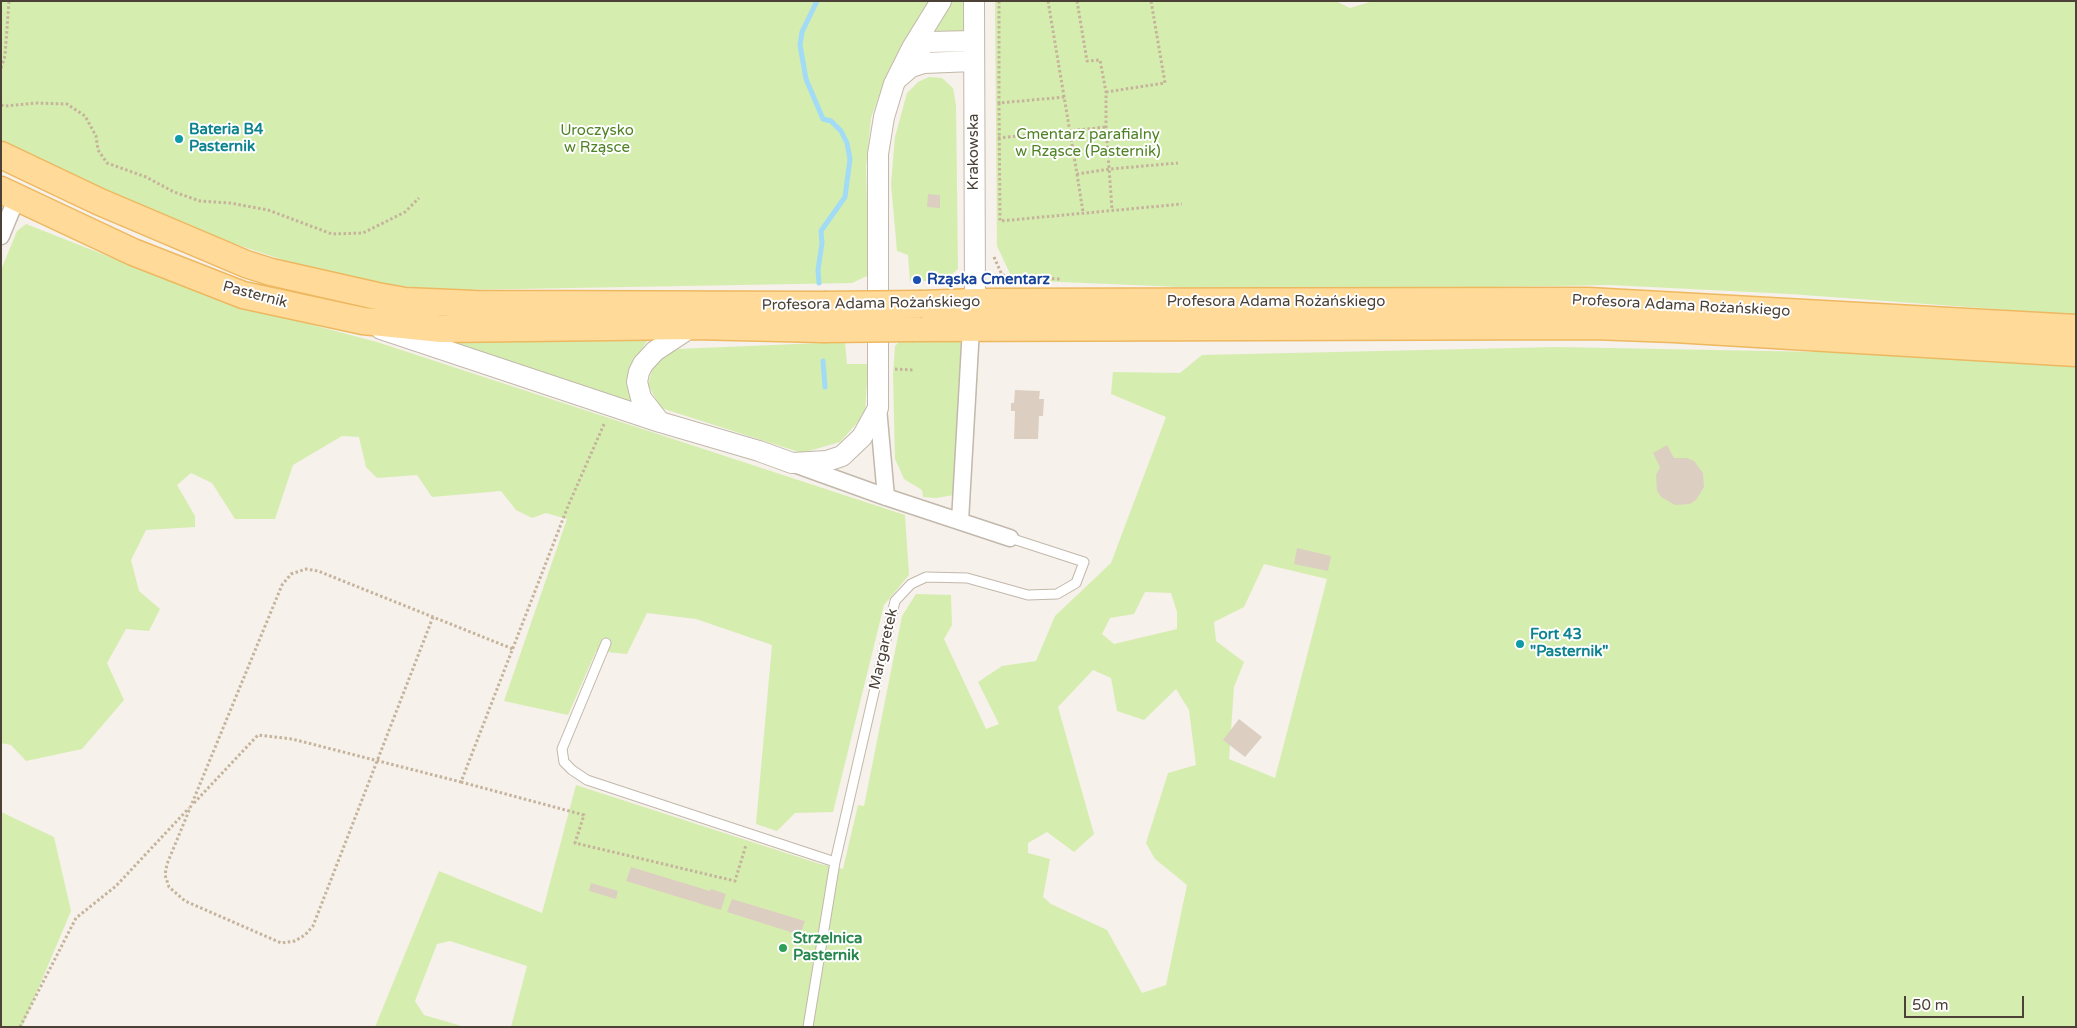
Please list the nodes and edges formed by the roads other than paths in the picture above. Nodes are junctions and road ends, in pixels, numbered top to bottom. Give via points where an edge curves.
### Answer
1 (941, 1) edge
2 (974, 1) edge
3 (973, 41) junction
4 (912, 48) junction
5 (974, 61) junction
6 (898, 79) junction
7 (1, 155) edge
8 (9, 193) edge
9 (1, 236) edge
10 (975, 302) junction
11 (475, 304) joint
12 (917, 316) junction
13 (823, 317) junction
14 (363, 321) junction
15 (693, 326) junction
16 (971, 328) junction
17 (2076, 328) edge
18 (496, 329) joint
19 (2076, 353) edge
20 (878, 408) junction
21 (660, 422) junction
22 (792, 463) junction
23 (886, 497) junction
24 (960, 521) junction
25 (1010, 538) joint
26 (606, 643) dead end
27 (835, 862) junction
28 (808, 1027) edge

1 - 4 street
2 - 3 street, Krakowska
3 - 4 street via 929,42
3 - 5 street, Krakowska
4 - 6 street
5 - 6 street via 924,63 911,67
5 - 10 street, Krakowska
6 - 20 street via 884,116 878,154
7 - 11 main road, Pasternik via 100,202 271,272 405,301
8 - 9 street
8 - 14 main road, Pasternik via 133,252 242,295
10 - 12 main road, Profesora Adama Rożańskiego
10 - 17 main road, Profesora Adama Rożańskiego via 1588,301
11 - 13 main road, Profesora Adama Rożańskiego
12 - 13 main road, Profesora Adama Rożańskiego, bridge
12 - 16 main road, Profesora Adama Rożańskiego
13 - 15 main road, Profesora Adama Rożańskiego
14 - 18 main road, Pasternik via 441,329
14 - 21 street via 396,336
15 - 18 main road, Profesora Adama Rożańskiego
15 - 21 street via 654,351 639,372 637,382 641,398
16 - 19 main road, Profesora Adama Rożańskiego via 1594,326
16 - 24 street
20 - 22 street via 862,437 842,456 827,462
20 - 23 street
21 - 22 street
22 - 23 street, Margaretek
23 - 24 street, Margaretek
24 - 25 street, Margaretek
25 - 27 lane, Margaretek via 1084,562 1076,583 1057,594 1028,595 967,578 926,577 911,584 895,601
26 - 27 lane via 562,749 564,762 586,780
27 - 28 lane, Margaretek

